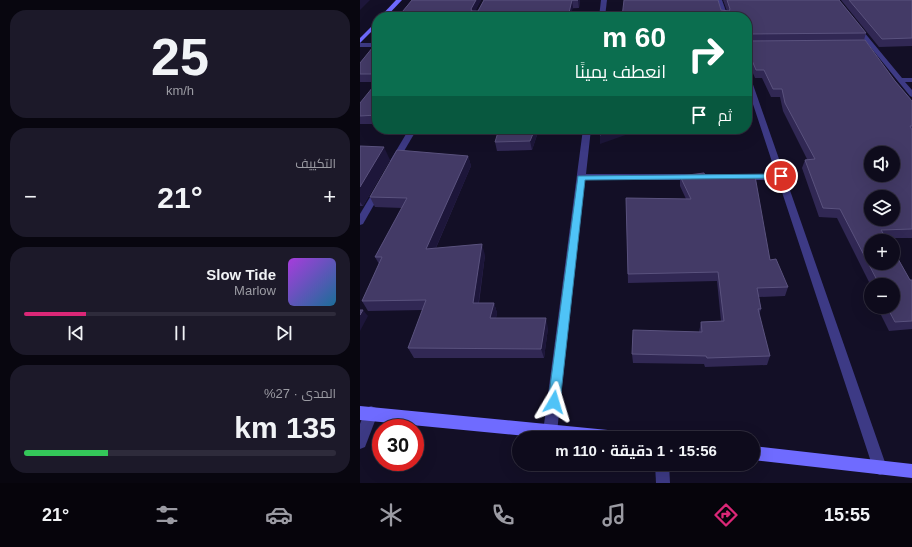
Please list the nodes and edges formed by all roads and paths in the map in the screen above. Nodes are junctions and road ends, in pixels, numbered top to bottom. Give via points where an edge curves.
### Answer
1 (399, 0) edge
2 (604, 0) edge
3 (719, 0) edge
4 (388, 12) edge
5 (603, 12) edge
6 (723, 12) edge
7 (851, 19) edge
8 (372, 28) edge
9 (360, 41) edge
10 (863, 44) edge
11 (870, 44) junction
12 (360, 45) edge
13 (372, 45) edge
14 (900, 80) junction
15 (912, 80) edge
16 (752, 93) edge
17 (912, 95) edge
18 (410, 134) edge
19 (586, 134) edge
20 (390, 169) edge
21 (781, 176) junction
22 (581, 177) junction
23 (383, 182) edge
24 (360, 222) edge
25 (366, 413) edge
26 (540, 431) edge
27 (550, 431) edge
28 (360, 442) edge
29 (760, 454) edge
30 (880, 468) junction
31 (662, 471) edge
32 (912, 471) edge
33 (663, 483) edge

1 - 4 street
2 - 5 street
3 - 6 street
7 - 11 street
8 - 9 street
10 - 11 street
11 - 14 street
12 - 13 street
14 - 15 street
14 - 17 street
16 - 21 street
18 - 20 street
19 - 22 street
21 - 22 street
21 - 30 street
22 - 27 street
23 - 24 street
25 - 26 street
25 - 28 street
29 - 30 street
30 - 32 street
31 - 33 street

